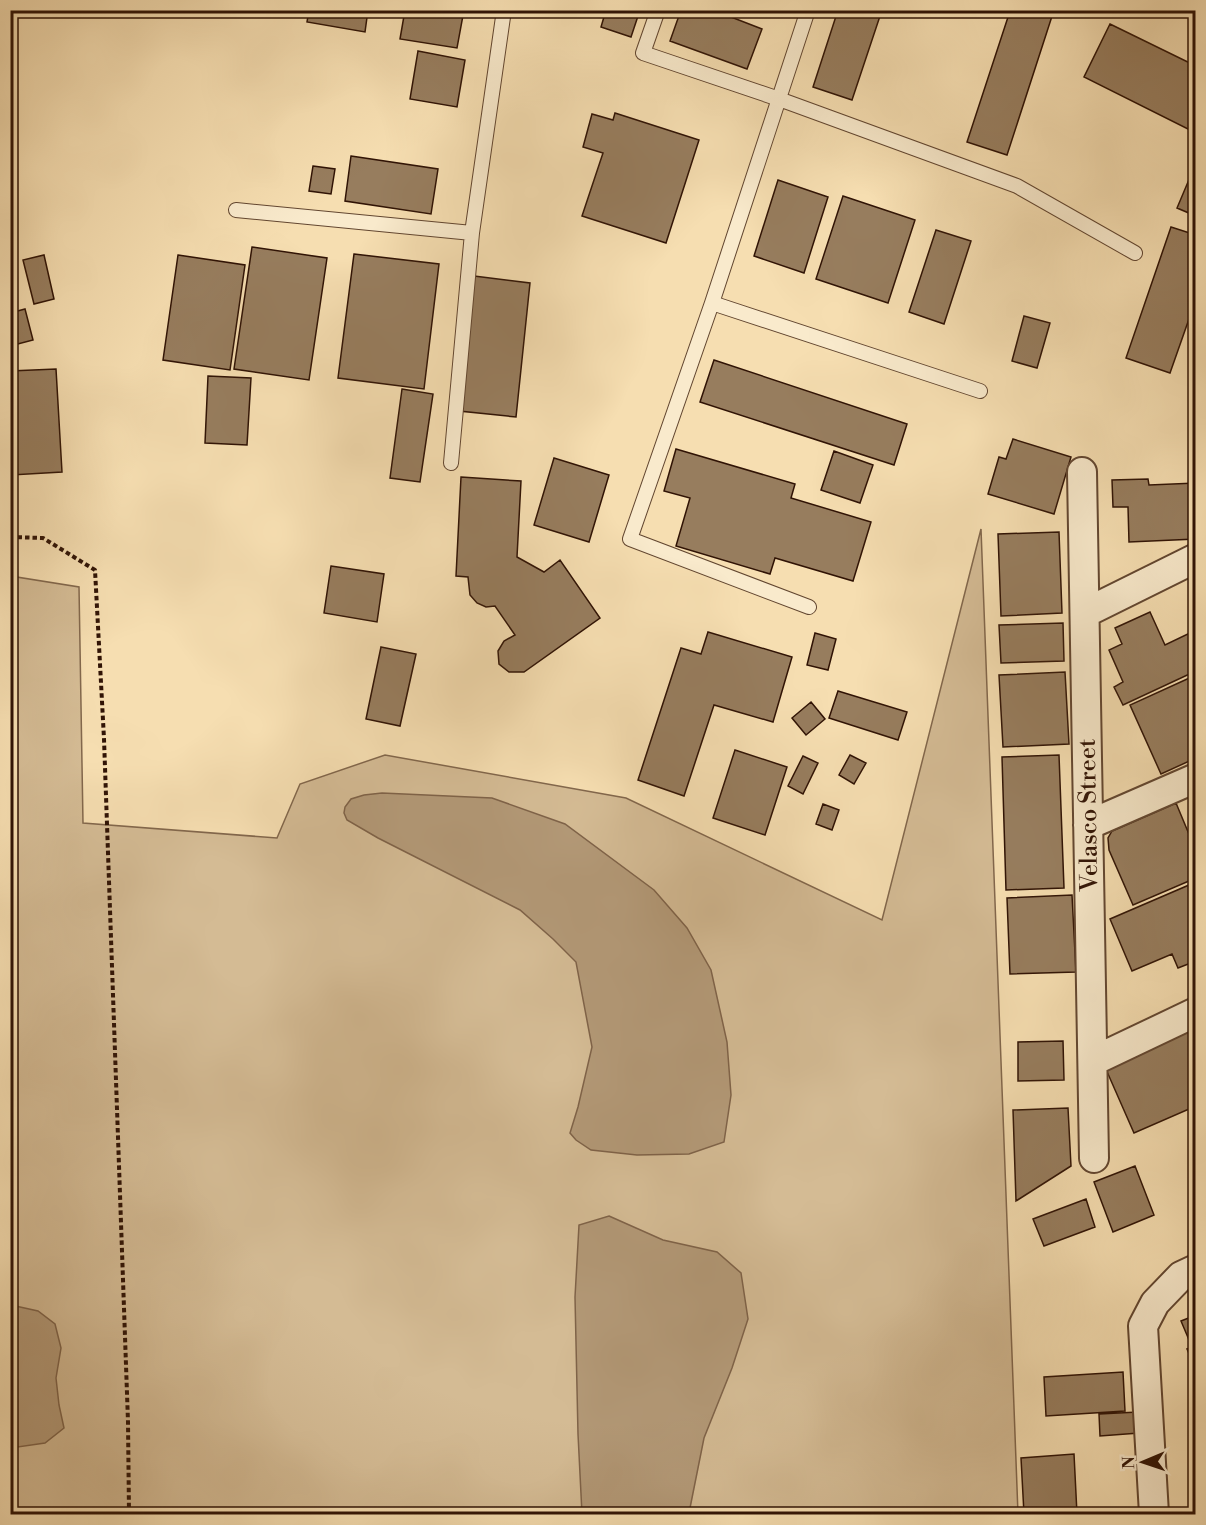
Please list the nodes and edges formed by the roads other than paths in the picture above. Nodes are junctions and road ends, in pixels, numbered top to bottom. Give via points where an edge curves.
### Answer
1 (504, 10) edge
2 (658, 10) edge
3 (808, 10) edge
4 (779, 99) junction
5 (236, 210) dead end
6 (472, 233) junction
7 (1135, 253) dead end
8 (712, 303) junction
9 (980, 391) dead end
10 (451, 464) dead end
11 (1082, 472) dead end
12 (1196, 558) edge
13 (809, 607) dead end
14 (1085, 613) junction
15 (1196, 778) edge
16 (1088, 825) junction
17 (1196, 1012) edge
18 (1093, 1060) junction
19 (1094, 1158) dead end
20 (1196, 1269) edge
21 (1154, 1515) edge

1 - 6 lane
2 - 4 lane via 643,53
3 - 4 lane
4 - 7 lane via 1017,186
4 - 8 lane
5 - 6 lane
6 - 10 lane
8 - 9 lane
8 - 13 lane via 630,539
11 - 14 street, Velasco Street
12 - 14 street
14 - 16 street, Velasco Street
15 - 16 street
16 - 18 street, Velasco Street
17 - 18 street
18 - 19 street, Velasco Street
20 - 21 street via 1181,1276 1168,1289 1143,1326

